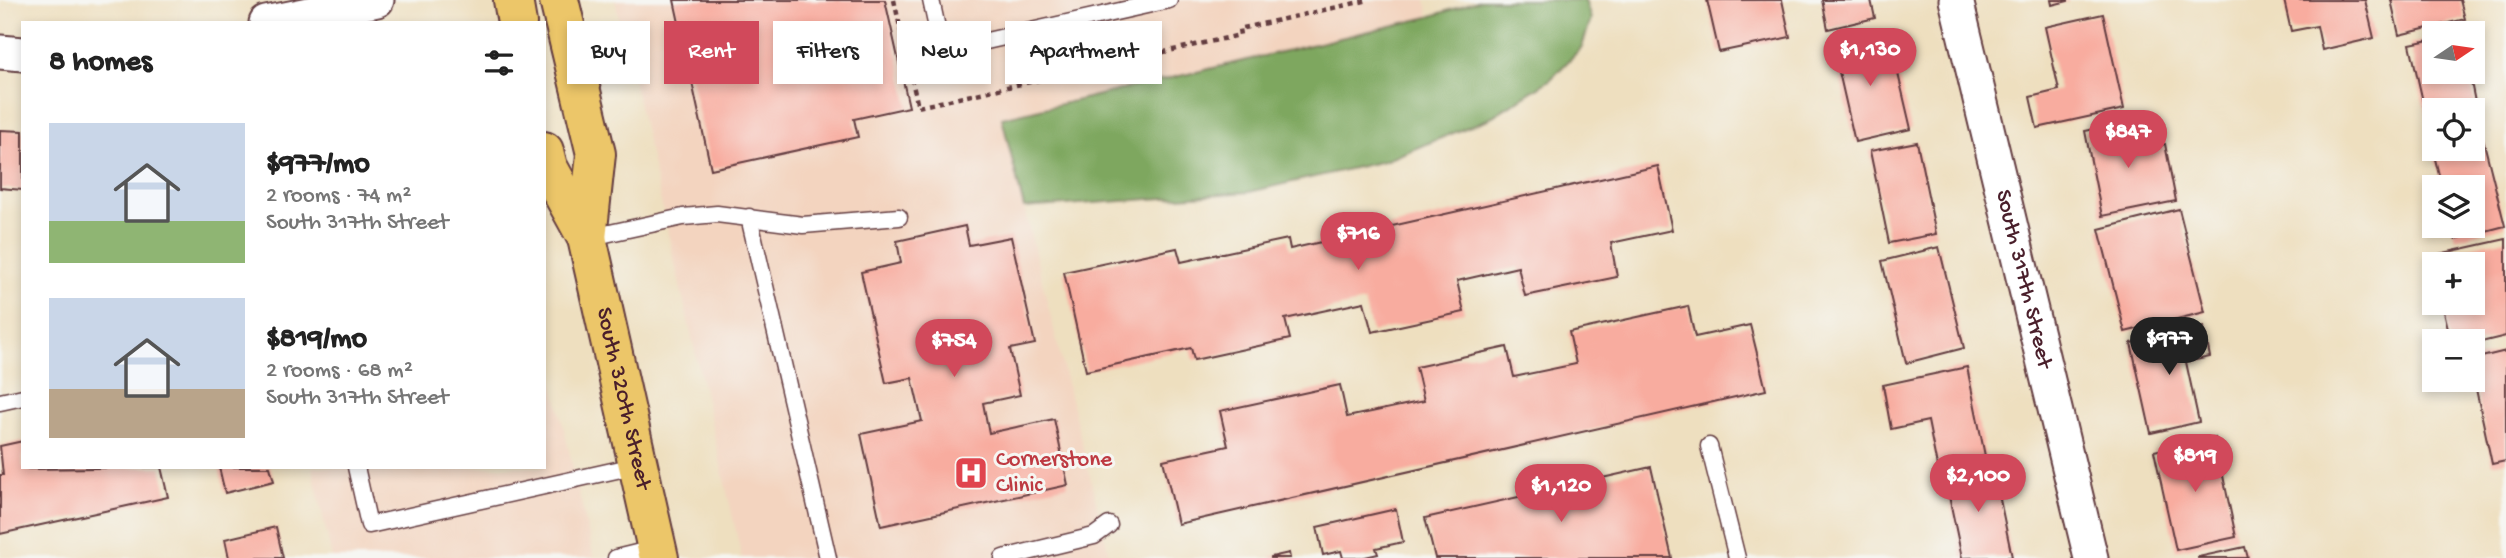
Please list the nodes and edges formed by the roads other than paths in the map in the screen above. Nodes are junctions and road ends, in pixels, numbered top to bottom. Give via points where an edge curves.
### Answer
1 (266, 0) edge
2 (377, 0) edge
3 (513, 0) edge
4 (539, 0) edge
5 (559, 0) edge
6 (931, 0) edge
7 (1169, 0) edge
8 (1956, 0) edge
9 (269, 21) edge
10 (274, 21) edge
11 (517, 21) edge
12 (0, 52) edge
13 (21, 54) edge
14 (546, 159) edge
15 (750, 217) junction
16 (899, 217) dead end
17 (589, 225) junction
18 (21, 397) edge
19 (0, 402) edge
20 (1709, 446) dead end
21 (639, 465) junction
22 (356, 469) edge
23 (1109, 525) dead end
24 (658, 553) edge
25 (616, 558) edge
26 (828, 558) edge
27 (1003, 558) edge
28 (1737, 558) edge
29 (2091, 558) edge

1 - 9 street
2 - 10 street
3 - 11 main road
4 - 17 main road via 555,50
5 - 17 main road, South 320th Street via 596,154
6 - 7 lane via 942,51
8 - 29 street, South 317th Street
12 - 13 street
14 - 17 main road, South 320th Street
15 - 16 lane via 803,225
15 - 17 lane via 717,214
15 - 26 lane
17 - 21 main road, South 320th Street
18 - 19 lane
20 - 28 lane
21 - 22 lane via 369,525
21 - 24 main road, South 320th Street
23 - 27 lane via 1094,536
24 - 25 lane

